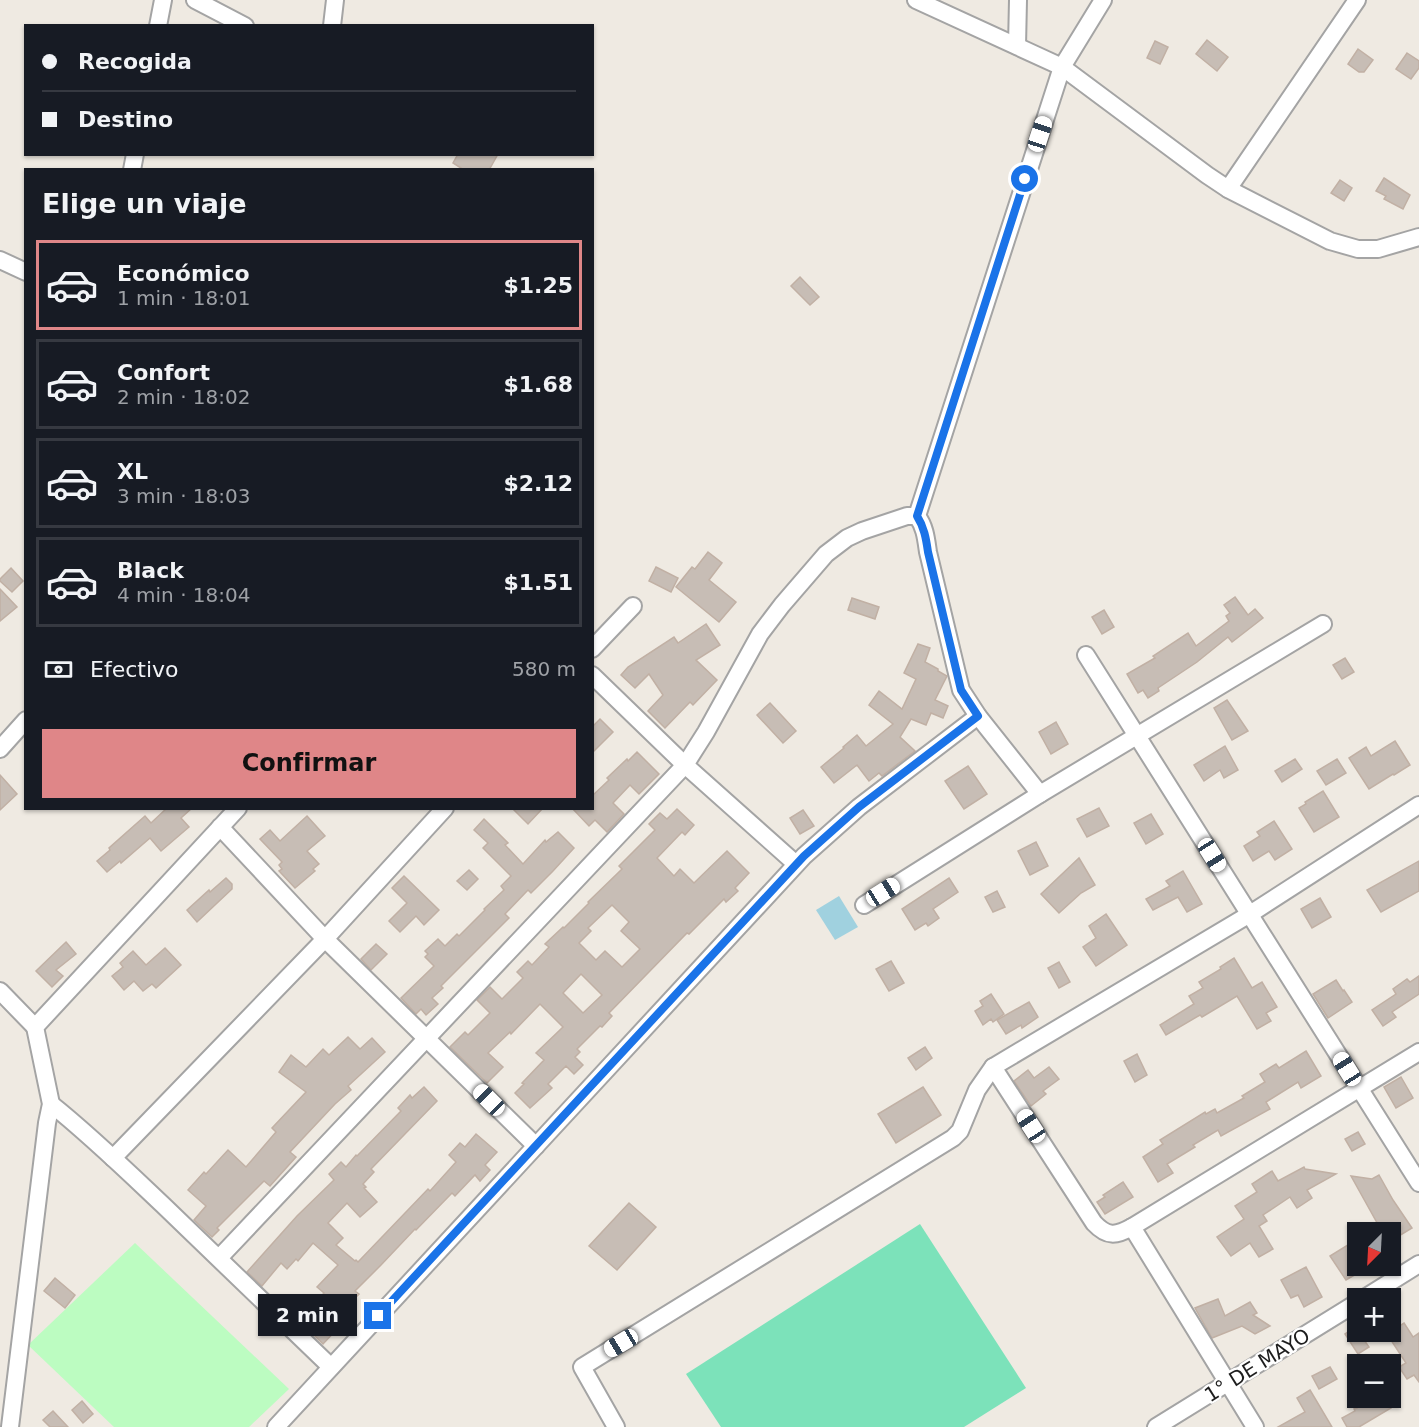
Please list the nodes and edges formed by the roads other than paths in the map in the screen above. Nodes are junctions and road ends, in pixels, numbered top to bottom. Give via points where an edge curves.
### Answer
1 (163, 0) edge
2 (195, 0) edge
3 (336, 0) edge
4 (916, 0) edge
5 (1018, 0) edge
6 (1103, 0) edge
7 (1357, 0) edge
8 (158, 24) edge
9 (241, 24) edge
10 (332, 24) edge
11 (1017, 46) junction
12 (1062, 67) junction
13 (1228, 189) junction
14 (1419, 237) edge
15 (0, 260) edge
16 (24, 271) edge
17 (917, 516) junction
18 (633, 606) dead end
19 (1323, 624) dead end
20 (594, 647) edge
21 (1086, 655) dead end
22 (594, 677) edge
23 (978, 716) junction
24 (24, 722) edge
25 (1137, 736) junction
26 (0, 749) edge
27 (685, 765) junction
28 (1040, 794) junction
29 (1419, 805) edge
30 (236, 810) edge
31 (444, 810) edge
32 (220, 827) junction
33 (796, 864) junction
34 (864, 905) dead end
35 (1250, 914) junction
36 (325, 939) junction
37 (0, 991) edge
38 (35, 1027) junction
39 (427, 1039) junction
40 (1419, 1052) edge
41 (993, 1067) junction
42 (1360, 1089) junction
43 (51, 1104) junction
44 (536, 1146) junction
45 (113, 1158) junction
46 (1419, 1183) edge
47 (1132, 1227) junction
48 (219, 1258) junction
49 (1419, 1264) edge
50 (1381, 1288) edge
51 (1347, 1309) edge
52 (331, 1367) junction
53 (1228, 1383) junction
54 (10, 1427) edge
55 (276, 1427) edge
56 (616, 1427) edge
57 (1156, 1427) edge
58 (1255, 1427) edge

1 - 8 street
2 - 9 street
3 - 10 street
4 - 11 street
5 - 11 street
6 - 12 street
7 - 13 street
11 - 12 street
12 - 13 street
12 - 17 street
13 - 14 street via 1330,242 1378,249
15 - 16 street
17 - 23 street via 925,532 961,690
17 - 27 street via 862,531 826,554 760,634
18 - 20 street
19 - 25 street
21 - 25 street
22 - 27 street
23 - 28 street
23 - 33 street via 859,807
24 - 26 street
25 - 28 street
25 - 35 street
27 - 33 street
27 - 39 street
28 - 34 street
29 - 35 street
30 - 32 street
31 - 36 street
32 - 36 street
32 - 38 street
33 - 44 street
35 - 41 street
35 - 42 street
36 - 39 street
36 - 45 street
37 - 38 street
38 - 43 street
39 - 44 street
39 - 48 street
40 - 42 street
41 - 47 street via 1094,1223 1112,1234
41 - 56 street via 953,1138 582,1367
42 - 46 street
42 - 47 street
43 - 45 street
43 - 54 street
44 - 52 street
45 - 48 street
47 - 53 street
48 - 52 street
49 - 50 street
51 - 53 street, 1° DE MAYO
52 - 55 street
53 - 57 street, 1° DE MAYO
53 - 58 street

